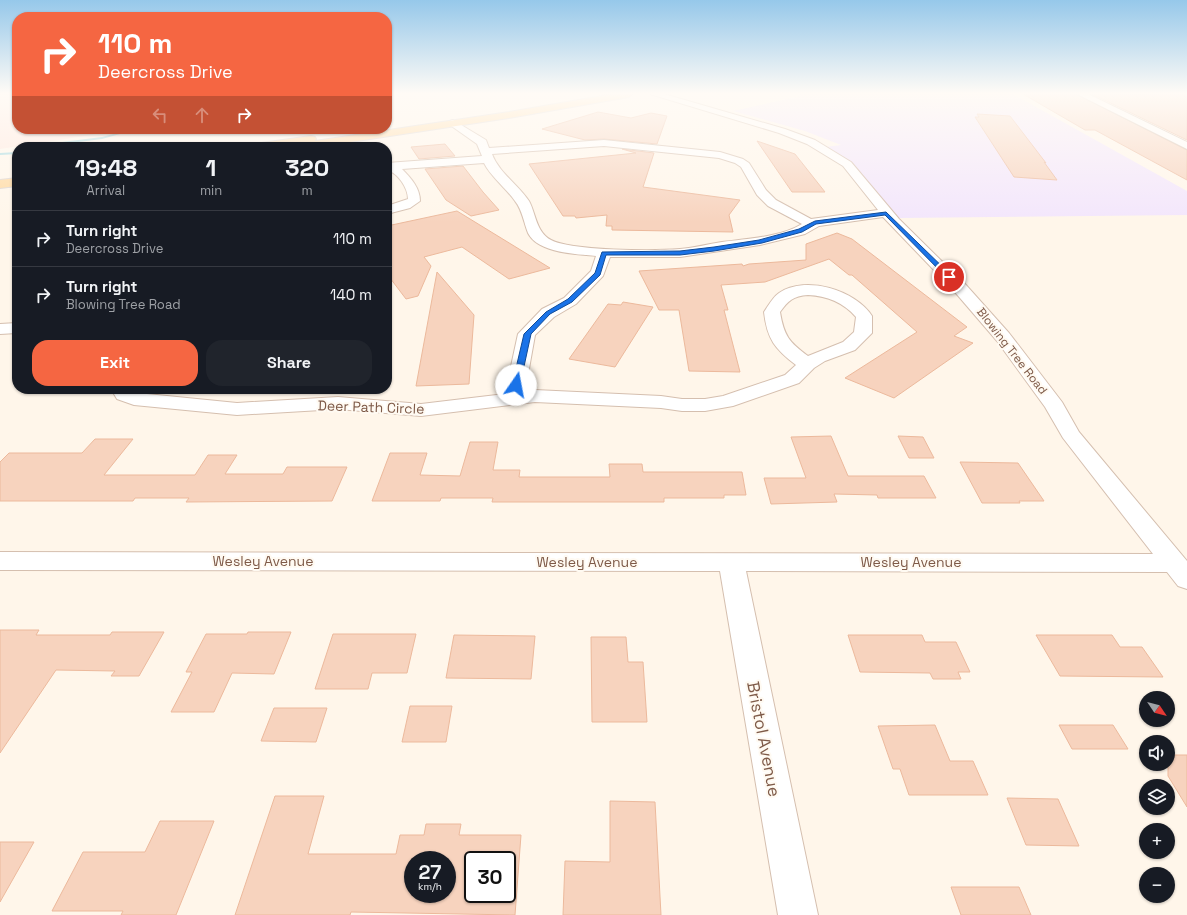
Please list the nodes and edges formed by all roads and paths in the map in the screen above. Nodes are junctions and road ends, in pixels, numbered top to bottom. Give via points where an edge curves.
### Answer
1 (328, 137) edge
2 (363, 137) edge
3 (474, 137) edge
4 (797, 137) edge
5 (1168, 137) edge
6 (290, 142) edge
7 (329, 142) edge
8 (1187, 146) edge
9 (487, 154) junction
10 (392, 167) edge
11 (392, 169) edge
12 (12, 177) edge
13 (0, 178) edge
14 (12, 183) edge
15 (0, 184) edge
16 (392, 209) edge
17 (886, 213) junction
18 (811, 224) junction
19 (604, 253) junction
20 (12, 328) edge
21 (0, 329) edge
22 (807, 364) junction
23 (124, 394) edge
24 (514, 398) junction
25 (0, 561) edge
26 (731, 562) junction
27 (1180, 571) edge
28 (798, 915) edge

1 - 6 main road
2 - 7 main road
3 - 9 street via 482,142
4 - 17 street, Blowing Tree Road via 811,142 846,164
5 - 8 street
9 - 10 street
9 - 18 street via 604,143 720,155 745,166 761,192 772,202
9 - 19 street via 490,164 523,202 532,228 541,239 568,250
11 - 16 street via 402,175 415,196 414,201
12 - 13 main road
14 - 15 main road
17 - 18 street
17 - 27 street, Blowing Tree Road via 1004,337 1054,406 1070,434
18 - 19 street via 800,230 760,241 714,249 680,253
19 - 24 street via 598,274 570,300 548,313 527,334
20 - 21 street
22 - 22 street, Deer Path Circle via 849,346 863,333 864,316 850,303 827,293 798,290 784,297 772,312 774,330 781,344
22 - 24 street, Deer Path Circle via 792,379 726,402 705,405 535,396
23 - 24 street, Deer Path Circle via 134,399 237,409 338,403 421,410
25 - 26 street, Wesley Avenue
26 - 27 street, Wesley Avenue
26 - 28 street, Bristol Avenue

